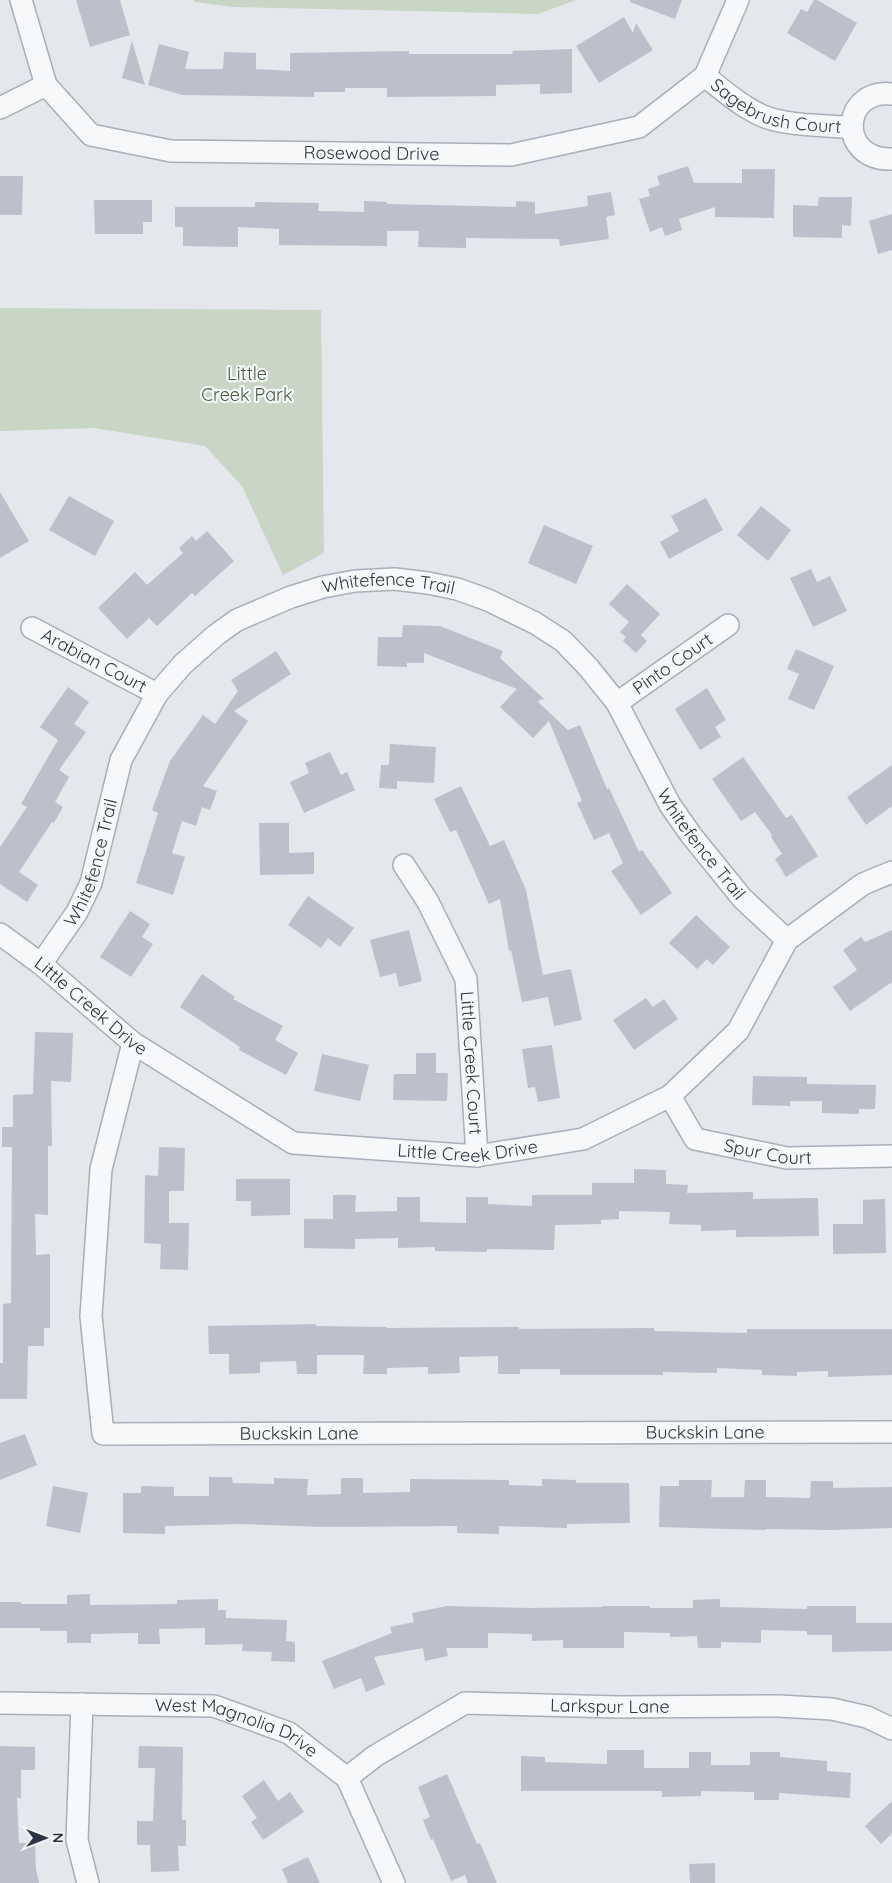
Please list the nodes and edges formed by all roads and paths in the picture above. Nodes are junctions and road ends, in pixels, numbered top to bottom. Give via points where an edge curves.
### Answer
1 (21, 0) edge
2 (738, 0) edge
3 (705, 76) junction
4 (46, 85) junction
5 (892, 94) edge
6 (0, 108) edge
7 (852, 128) junction
8 (892, 159) edge
9 (728, 625) dead end
10 (32, 628) dead end
11 (157, 694) junction
12 (617, 703) junction
13 (404, 865) dead end
14 (892, 872) edge
15 (0, 934) edge
16 (787, 940) junction
17 (42, 964) junction
18 (133, 1043) junction
19 (670, 1096) junction
20 (477, 1156) junction
21 (892, 1156) edge
22 (892, 1432) edge
23 (0, 1703) edge
24 (82, 1704) junction
25 (892, 1729) edge
26 (347, 1778) junction
27 (88, 1883) edge
28 (394, 1883) edge

1 - 4 street, Rosewood Drive
2 - 3 street, Rosewood Drive
3 - 4 street, Rosewood Drive via 639,127 512,155 172,151 92,135
3 - 7 street, Sagebrush Court via 764,117
4 - 6 street
5 - 7 street, Sagebrush Court via 874,95 864,100 853,117
7 - 8 street, Sagebrush Court via 860,149 881,160
9 - 12 street, Pinto Court
10 - 11 street, Arabian Court
11 - 12 street, Whitefence Trail via 183,664 237,620 323,587 394,579 457,589 535,623 563,641
11 - 17 street, Whitefence Trail via 121,760 91,884 77,912
12 - 16 street, Whitefence Trail via 670,804 691,835 742,898
13 - 20 street, Little Creek Court via 428,902 466,979
14 - 16 street, Little Creek Drive via 863,884
15 - 17 street, Little Creek Drive
16 - 19 street, Little Creek Drive via 738,1031
17 - 18 street, Little Creek Drive
18 - 20 street, Little Creek Drive via 293,1143
18 - 22 street, Buckskin Lane via 101,1169 91,1316 103,1434
19 - 20 street, Little Creek Drive via 583,1140
19 - 21 street, Spur Court via 695,1140 787,1158
23 - 24 street, West Magnolia Drive
24 - 26 street, West Magnolia Drive via 214,1706 289,1733
24 - 27 street via 77,1840
25 - 26 street, Larkspur Lane via 867,1717 832,1709 464,1703 375,1756
26 - 28 street, West Magnolia Drive

